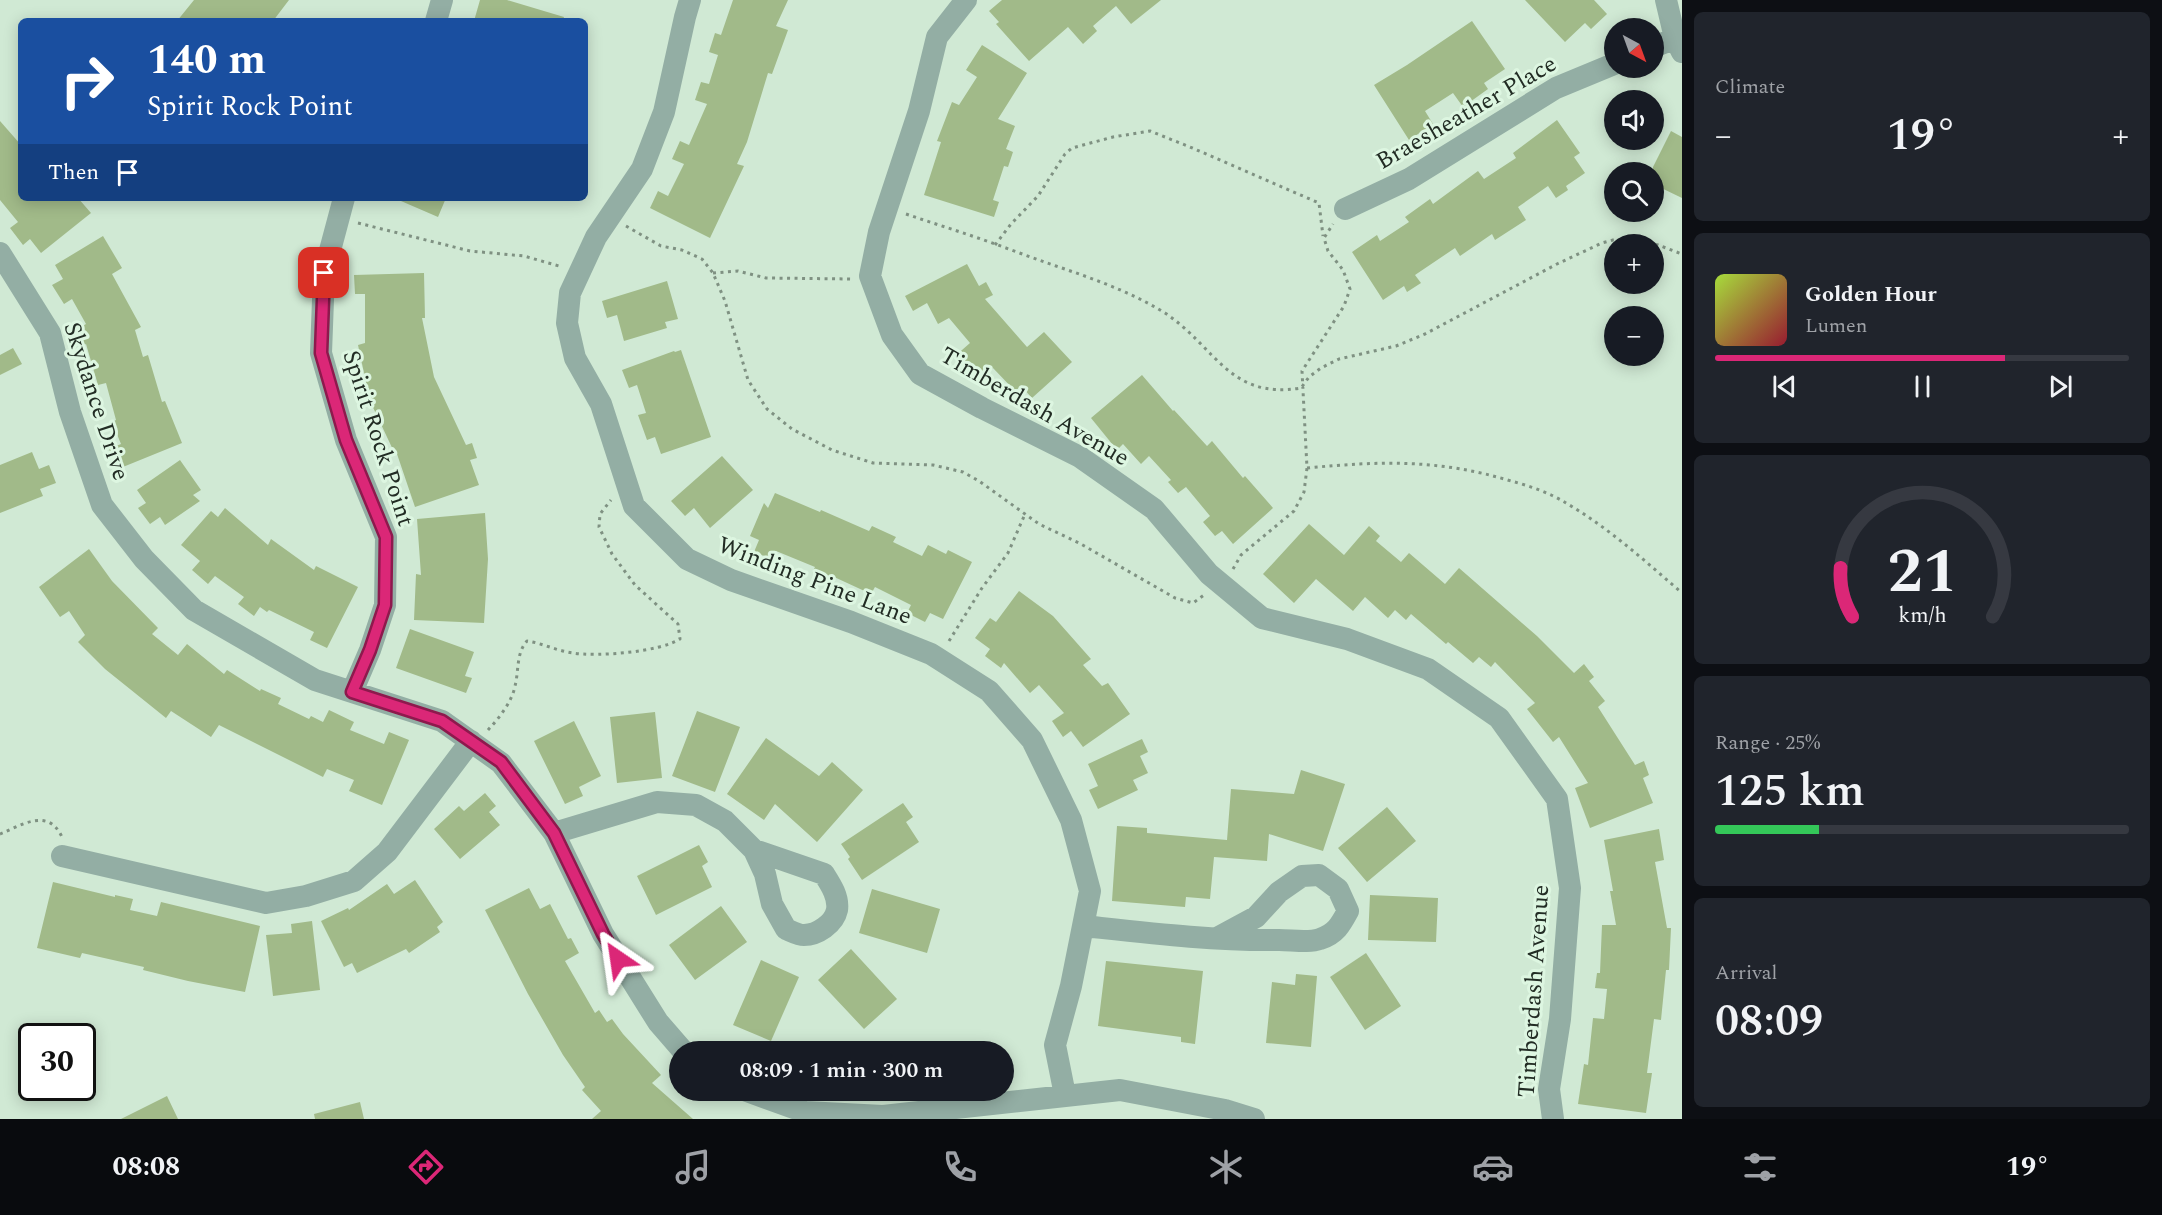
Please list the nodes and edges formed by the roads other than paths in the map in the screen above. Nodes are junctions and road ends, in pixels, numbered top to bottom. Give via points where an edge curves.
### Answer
1 (442, 0) edge
2 (690, 0) edge
3 (966, 0) edge
4 (1666, 0) edge
5 (436, 18) edge
6 (1680, 42) edge
7 (1664, 45) edge
8 (1604, 68) edge
9 (341, 209) edge
10 (1345, 209) road end
11 (0, 253) edge
12 (352, 692) junction
13 (471, 741) junction
14 (554, 833) junction
15 (754, 850) dead end
16 (62, 856) road end
17 (1083, 926) junction
18 (1219, 938) junction
19 (674, 1041) edge
20 (1065, 1095) junction
21 (774, 1101) edge
22 (1013, 1101) edge
23 (1014, 1101) edge
24 (1254, 1119) edge
25 (1553, 1119) edge

1 - 5 street
2 - 17 street, Winding Pine Lane via 664,112 642,169 596,237 570,293 567,323 576,358 601,404 634,506 687,559 731,580 932,654 989,692 1032,740 1071,820 1090,891
3 - 25 street, Timberdash Avenue via 937,37 919,111 879,232 870,276 892,335 920,374 1080,457 1154,509 1209,574 1262,618 1347,639 1428,669 1499,718 1557,799 1570,888 1560,1019 1549,1089
4 - 6 street
6 - 7 street
8 - 10 street, Braesheather Place via 1556,88 1409,179
9 - 12 street, Spirit Rock Point via 324,273 321,353 346,440 386,537 385,605
11 - 12 street, Skydance Drive via 50,333 70,412 102,505 144,560 194,610 315,680
12 - 13 street, Skydance Drive via 442,721
13 - 14 street, Skydance Drive via 501,762
13 - 16 street via 387,852 354,880 306,896 266,903
14 - 15 street via 657,802 696,805 725,821
14 - 19 street, Skydance Drive via 603,934 657,1022
17 - 18 street
17 - 20 street, Winding Pine Lane via 1055,1045
18 - 18 street via 1319,940 1338,930 1348,911 1338,889 1320,875 1302,876 1279,892 1256,917
20 - 23 street
20 - 24 street via 1120,1090
21 - 22 street via 805,1112 884,1116

